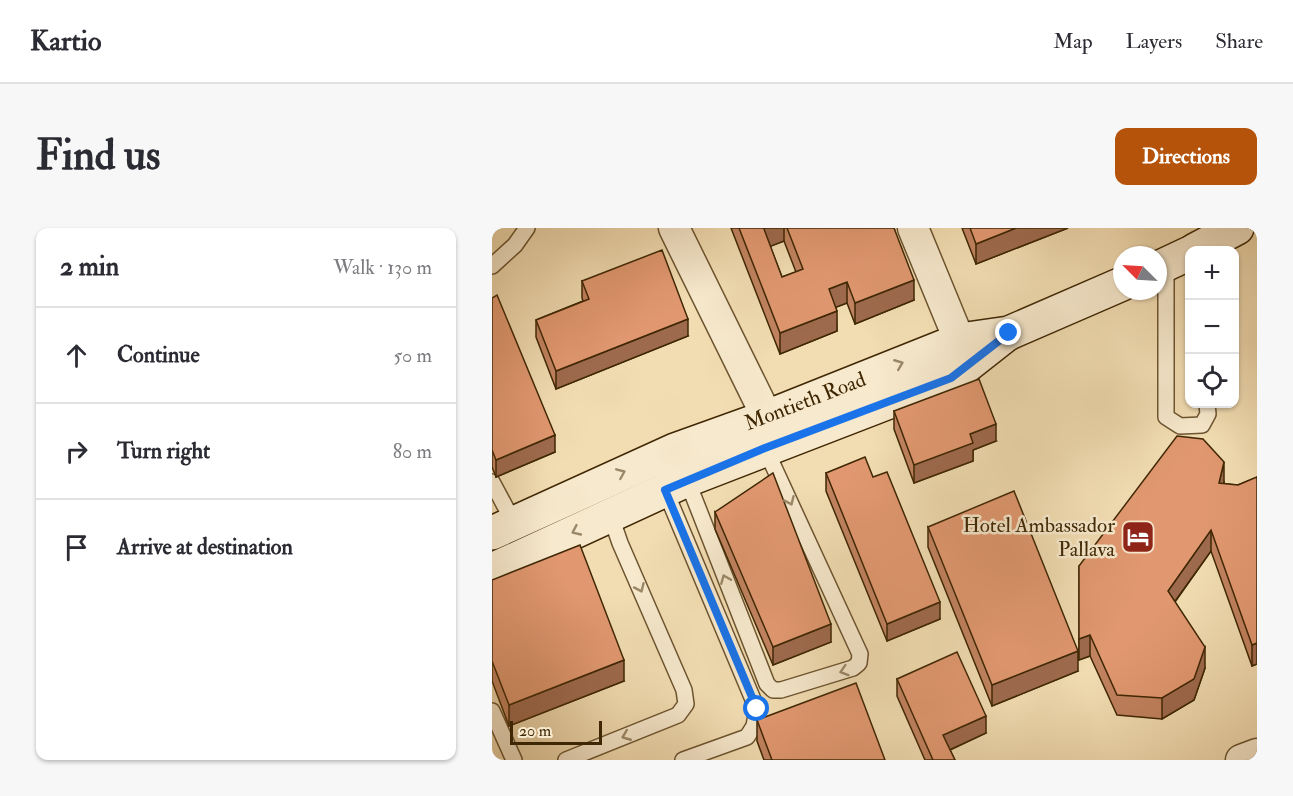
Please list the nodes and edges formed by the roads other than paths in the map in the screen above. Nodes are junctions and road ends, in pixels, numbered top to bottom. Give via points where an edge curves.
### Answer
1 (527, 228) edge
2 (674, 228) edge
3 (913, 228) edge
4 (1237, 228) edge
5 (1177, 259) edge
6 (492, 266) edge
7 (1113, 288) edge
8 (965, 352) junction
9 (1207, 408) edge
10 (766, 432) junction
11 (492, 482) edge
12 (676, 485) junction
13 (610, 514) junction
14 (499, 526) edge
15 (492, 570) edge
16 (492, 711) edge
17 (1257, 754) edge
18 (514, 760) edge
19 (566, 760) edge
20 (683, 760) edge
21 (1241, 760) edge

1 - 6 lane
2 - 10 street
3 - 8 street
4 - 5 main road
5 - 9 lane via 1166,417 1180,426 1202,425
7 - 8 main road, Montieth Road
8 - 10 main road, Montieth Road
10 - 12 main road
10 -> 12 lane via 860,654 859,663 853,668 781,690 773,690 767,684
14 -> 10 main road, Montieth Road via 675,450
11 - 14 lane
12 - 13 main road
12 - 20 lane via 757,709 747,737
13 -> 15 main road
13 -> 19 lane via 684,690 686,704 678,715
16 - 18 lane
17 - 21 street

